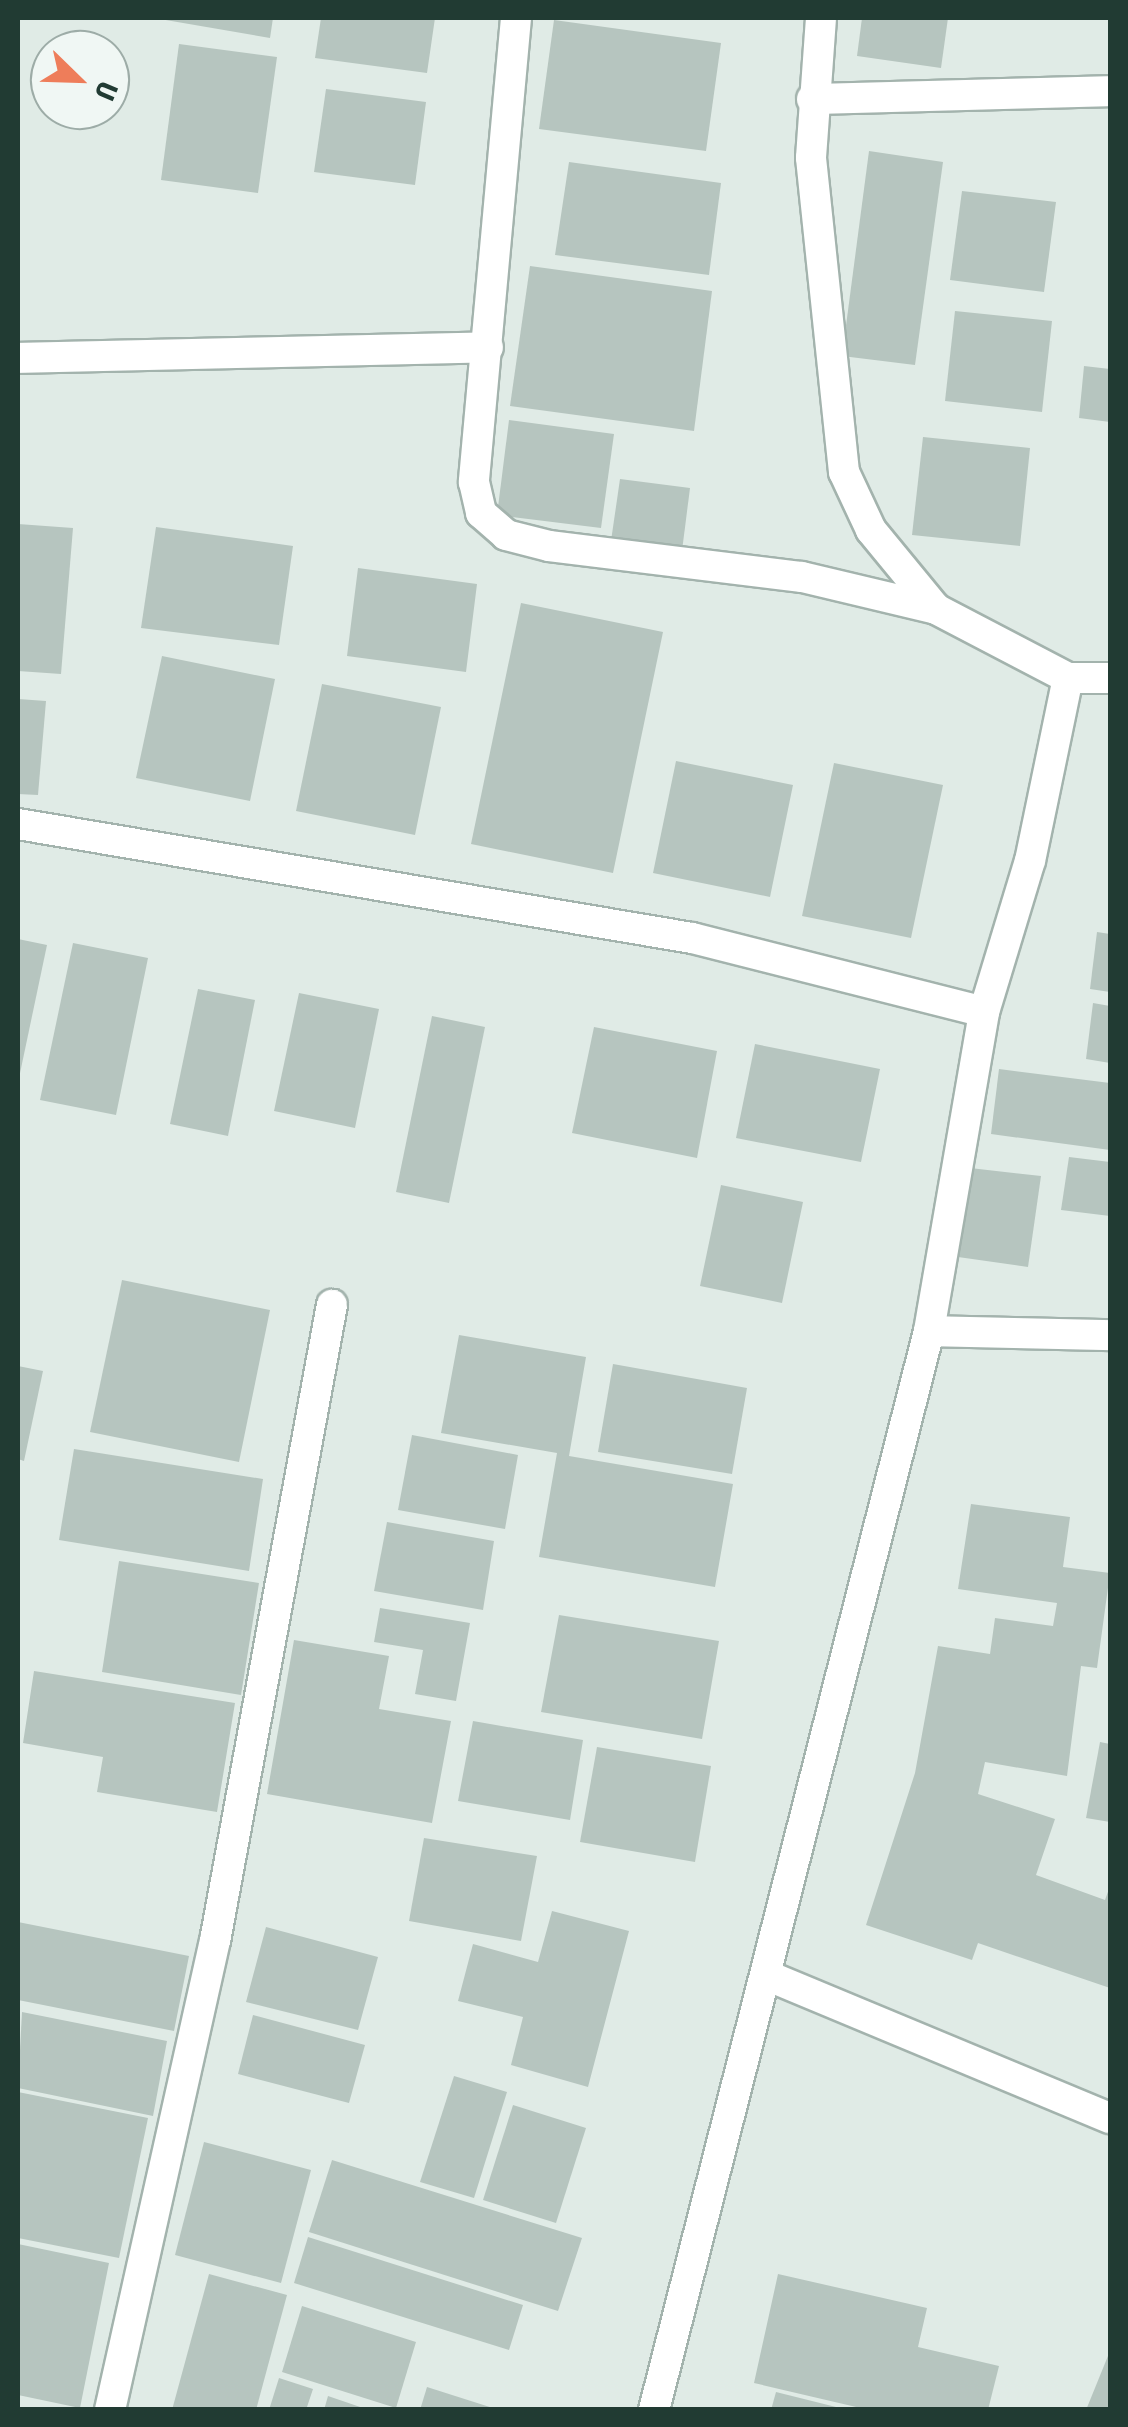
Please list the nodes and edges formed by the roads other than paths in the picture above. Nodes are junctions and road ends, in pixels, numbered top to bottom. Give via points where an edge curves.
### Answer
1 (516, 18) edge
2 (821, 18) edge
3 (1110, 91) edge
4 (812, 99) junction
5 (488, 347) junction
6 (18, 358) edge
7 (936, 609) junction
8 (1068, 678) junction
9 (1110, 678) edge
10 (18, 824) edge
11 (984, 1012) junction
12 (332, 1306) dead end
13 (929, 1331) junction
14 (1110, 1335) edge
15 (766, 1975) junction
16 (1110, 2118) edge
17 (110, 2410) edge
18 (654, 2410) edge

1 - 5 street
2 - 4 street
3 - 4 street
4 - 7 street via 830,406 844,472 871,530
5 - 6 street
5 - 7 street via 474,482 481,513 506,535 802,578
7 - 8 street
8 - 9 street
8 - 11 street via 1030,861
10 - 11 street via 692,938
11 - 13 street
12 - 17 street via 215,1941
13 - 14 street
13 - 15 street
15 - 16 street
15 - 18 street

